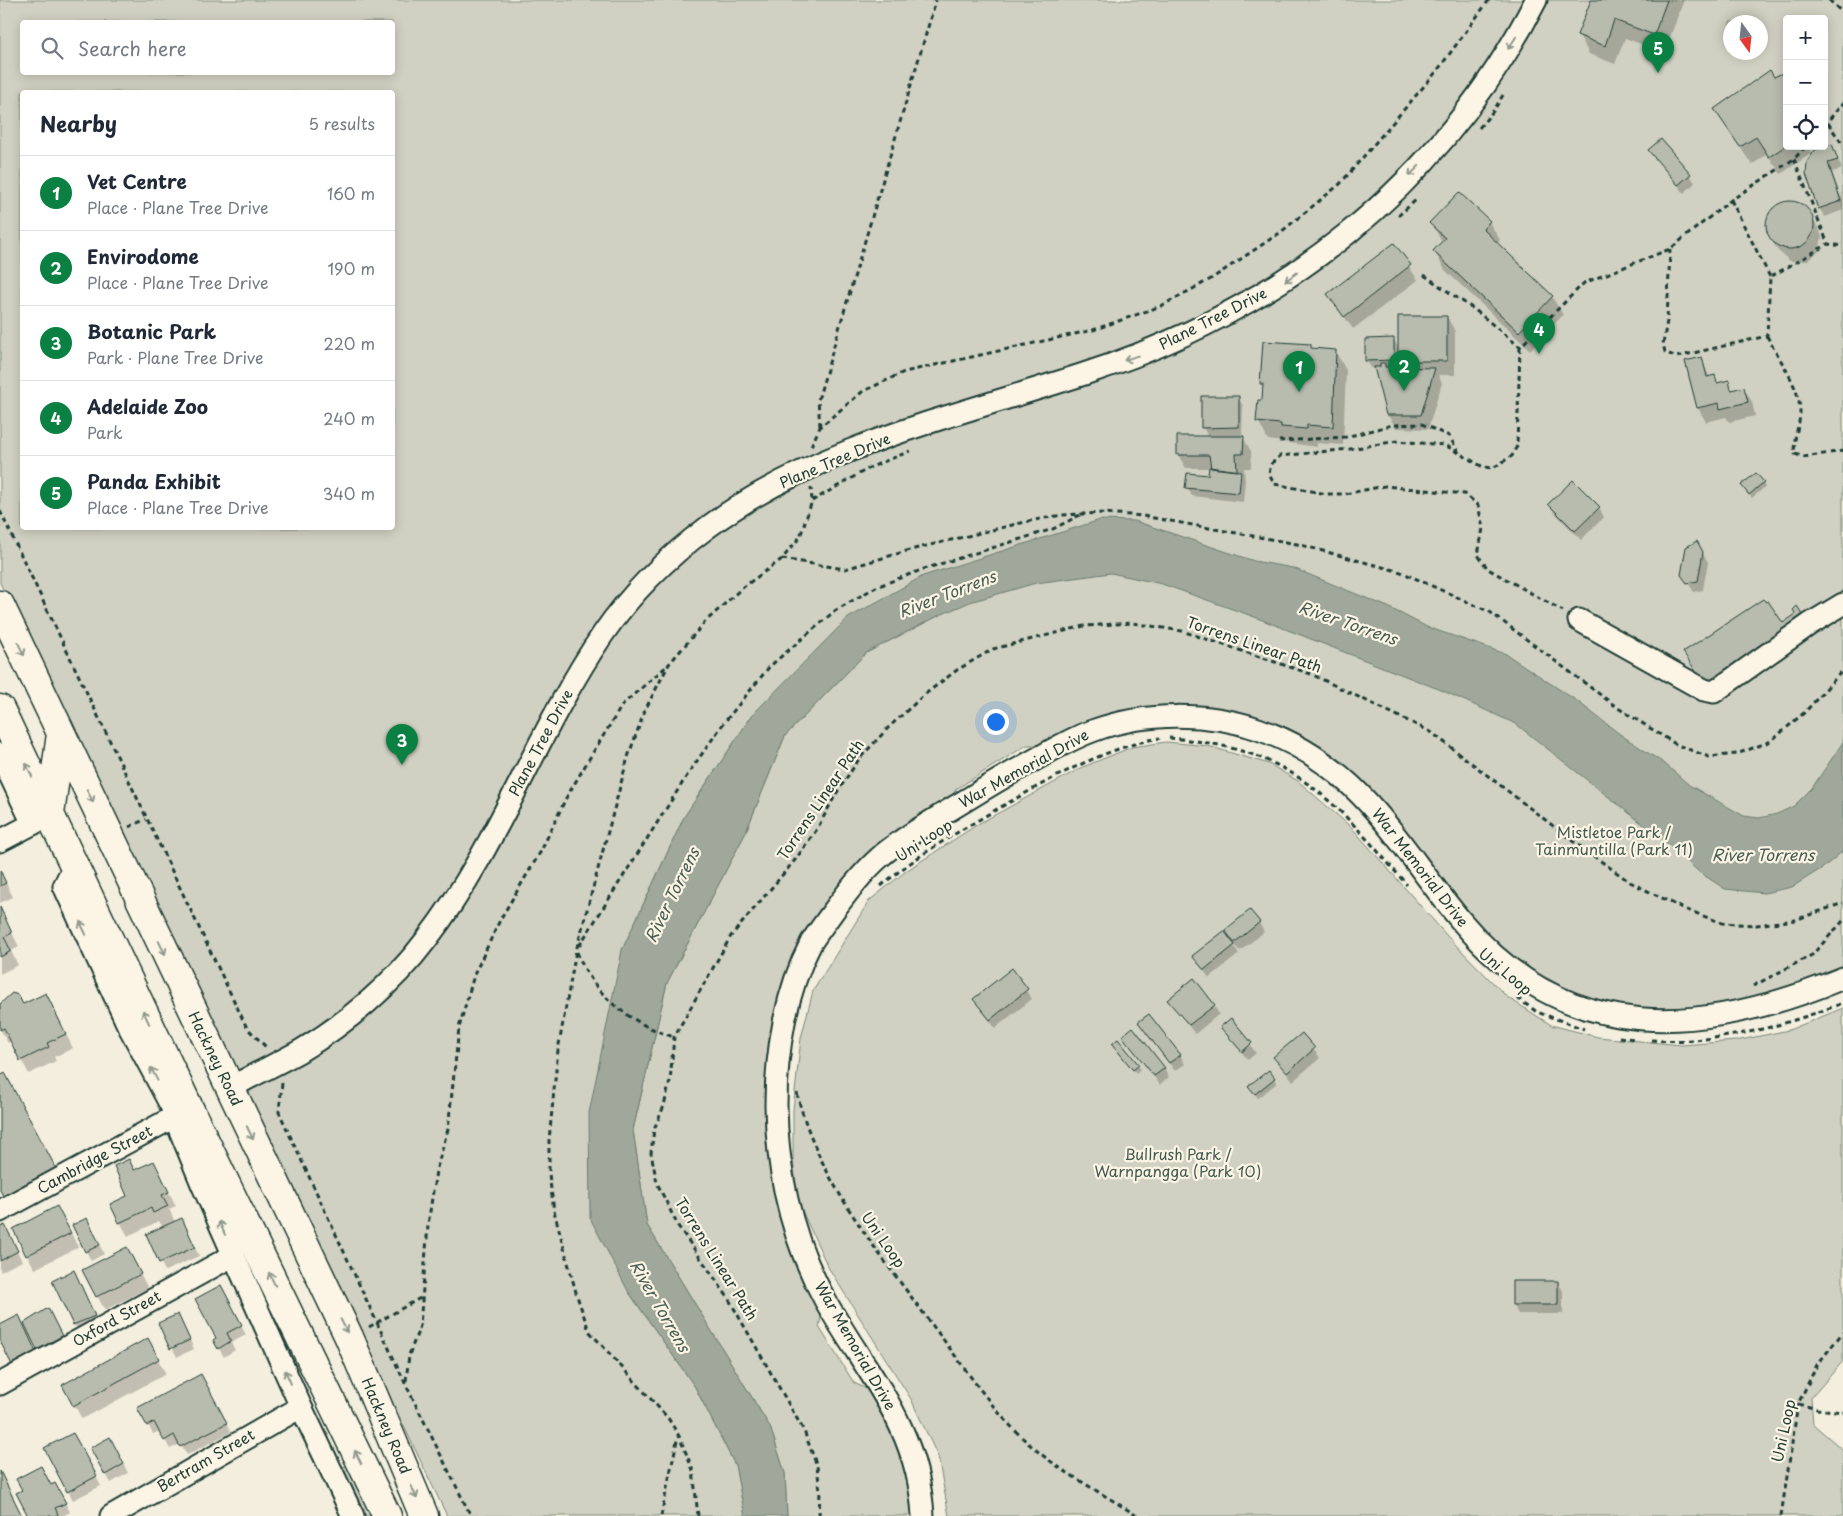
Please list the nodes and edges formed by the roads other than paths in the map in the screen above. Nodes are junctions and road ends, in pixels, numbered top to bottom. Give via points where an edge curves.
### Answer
1 (1536, 0) edge
2 (1843, 604) edge
3 (0, 605) edge
4 (1579, 620) road end
5 (0, 709) edge
6 (61, 734) junction
7 (0, 754) edge
8 (41, 819) junction
9 (0, 841) edge
10 (1843, 978) edge
11 (230, 1088) junction
12 (183, 1113) junction
13 (0, 1211) edge
14 (234, 1255) junction
15 (330, 1298) junction
16 (290, 1317) junction
17 (0, 1384) edge
18 (301, 1406) junction
19 (111, 1516) edge
20 (353, 1516) edge
21 (387, 1516) edge
22 (424, 1516) edge
23 (923, 1516) edge

1 -> 11 street, Plane Tree Drive via 1482,91 1427,158 1352,230 1284,282 1167,345 932,420 807,469 710,525 657,569 605,631 557,708 470,877 424,943 382,988 349,1017 304,1048
2 - 4 street via 1714,692 1704,690
3 -> 6 highway, Hackney Road
8 -> 5 highway
6 - 8 highway
6 -> 11 highway, Hackney Road
7 - 8 street
8 - 9 street
12 -> 8 highway via 74,866
10 - 23 street, War Memorial Drive via 1791,998 1680,1021 1625,1018 1577,1005 1528,982 1485,947 1463,924 1395,834 1352,784 1332,767 1294,744 1263,730 1228,720 1197,717 1127,721 1095,730 1015,771 884,853 854,882 811,943 788,1005 778,1052 778,1147 786,1202 794,1229 824,1298 904,1429 921,1488
11 -> 15 highway, Hackney Road
12 - 13 street, Cambridge Street
14 -> 12 street via 189,1152
16 -> 12 highway
14 - 17 street, Oxford Street
18 -> 14 street
15 - 16 highway
15 -> 22 highway, Hackney Road
21 -> 16 highway
18 - 19 street, Bertram Street
18 - 20 street

